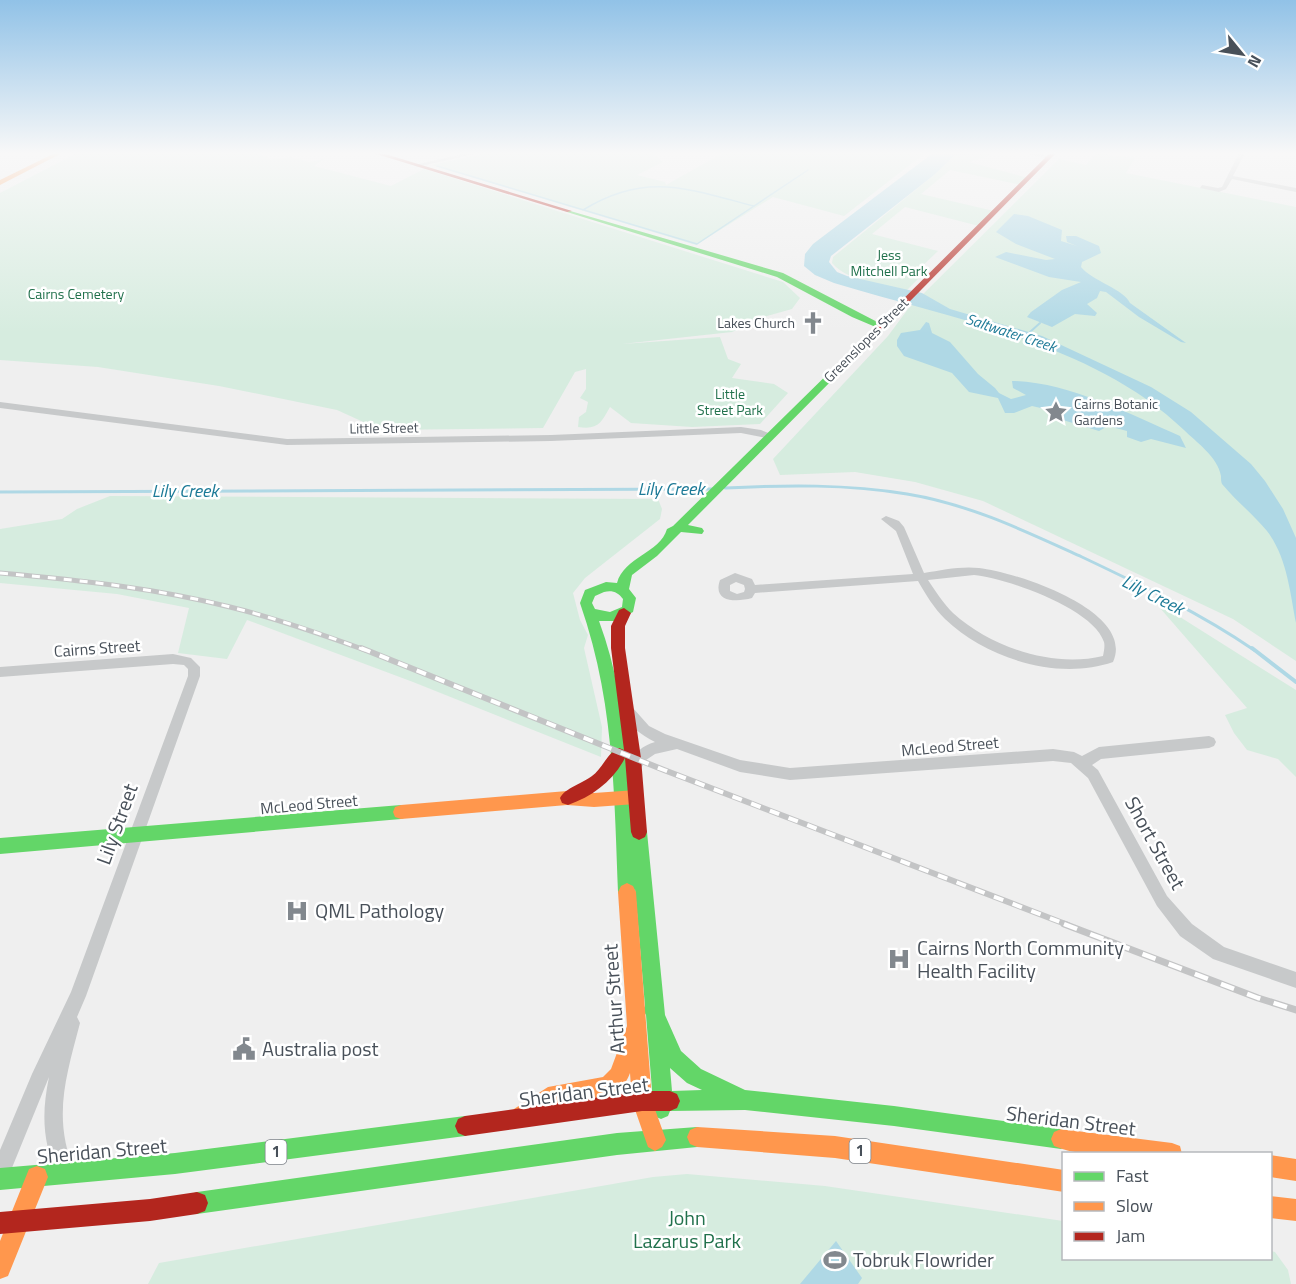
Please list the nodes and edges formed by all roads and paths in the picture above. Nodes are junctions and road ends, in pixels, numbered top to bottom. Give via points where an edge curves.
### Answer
1 (575, 213) edge
2 (993, 213) edge
3 (881, 326) junction
4 (0, 405) edge
5 (771, 436) junction
6 (703, 502) junction
7 (886, 519) dead end
8 (679, 528) junction
9 (698, 531) dead end
10 (632, 558) junction
11 (921, 577) junction
12 (595, 589) junction
13 (751, 589) dead end
14 (623, 590) junction
15 (591, 613) junction
16 (624, 613) junction
17 (194, 667) joint
18 (0, 672) edge
19 (627, 711) junction
20 (1209, 742) dead end
21 (691, 748) junction
22 (618, 755) junction
23 (1083, 763) junction
24 (634, 768) junction
25 (629, 797) junction
26 (567, 798) junction
27 (138, 834) junction
28 (0, 846) edge
29 (1296, 980) edge
30 (78, 996) junction
31 (653, 1010) junction
32 (635, 1030) junction
33 (745, 1100) junction
34 (642, 1101) junction
35 (663, 1102) junction
36 (515, 1120) junction
37 (655, 1140) junction
38 (1157, 1152) edge
39 (1272, 1166) edge
40 (1296, 1170) edge
41 (0, 1173) edge
42 (67, 1175) junction
43 (37, 1177) junction
44 (0, 1179) edge
45 (1062, 1181) edge
46 (1272, 1207) edge
47 (1296, 1210) edge
48 (20, 1221) junction
49 (0, 1223) edge
50 (0, 1268) edge

1 - 3 main road via 780,275
2 - 3 main road, Greenslopes Street
3 - 5 main road, Greenslopes Street
4 - 5 street, Little Street via 287,442 551,438 727,430 750,430
5 - 6 main road, Greenslopes Street
6 - 8 main road, Greenslopes Street
6 - 10 main road, Greenslopes Street
7 - 11 street via 899,526
8 - 9 main road
8 - 10 main road
8 - 14 main road, Greenslopes Street via 626,572
10 - 12 main road, Greenslopes Street
11 - 11 street via 949,616 1013,652 1048,662 1084,664 1101,663 1113,652 1111,640 1101,626 1049,592 981,572
11 - 13 street
12 - 14 main road via 612,586
12 - 15 main road via 586,598
14 - 16 main road via 630,602
15 - 16 main road via 611,618
15 - 22 main road, Arthur Street via 614,694
16 - 19 main road, Arthur Street via 617,639
17 - 18 street, Cairns Street via 187,661 173,659
17 - 27 street, Lily Street via 191,687
19 - 21 street, McLeod Street via 651,734
19 - 24 main road, Arthur Street
20 - 23 street via 1099,753
21 - 23 street, McLeod Street via 740,766 789,774 1053,755
21 - 24 street, McLeod Street via 657,746 643,754
22 - 25 main road, Arthur Street
22 - 26 main road via 604,778
23 - 29 street, Short Street via 1094,774 1168,910 1196,939 1227,957
24 - 25 main road, Arthur Street
25 - 26 main road, McLeod Street
25 - 31 main road, Arthur Street via 645,893
25 - 32 main road, Arthur Street
26 - 27 main road, McLeod Street
27 - 28 main road, McLeod Street
27 - 30 street, Lily Street
30 - 41 street, Lily Street
30 - 42 street, Lily Street via 53,1112 55,1147
31 - 33 main road via 674,1058 700,1079
31 - 35 main road, Arthur Street
32 - 34 main road, Arthur Street
32 - 36 main road via 614,1082 555,1094
33 - 35 main road, Sheridan Street / 1
33 - 38 main road, Sheridan Street / 1
34 - 35 main road, Sheridan Street / 1
34 - 36 main road, Sheridan Street / 1
34 - 37 main road, Arthur Street
35 - 37 main road, Arthur Street
36 - 42 main road, Sheridan Street / 1
37 - 45 main road, 1 via 751,1138
37 - 48 main road, 1 via 150,1210
39 - 40 main road
42 - 43 main road, Sheridan Street / 1
43 - 44 main road, Sheridan Street / 1
43 - 48 main road
46 - 47 main road
48 - 49 main road, 1
48 - 50 main road

